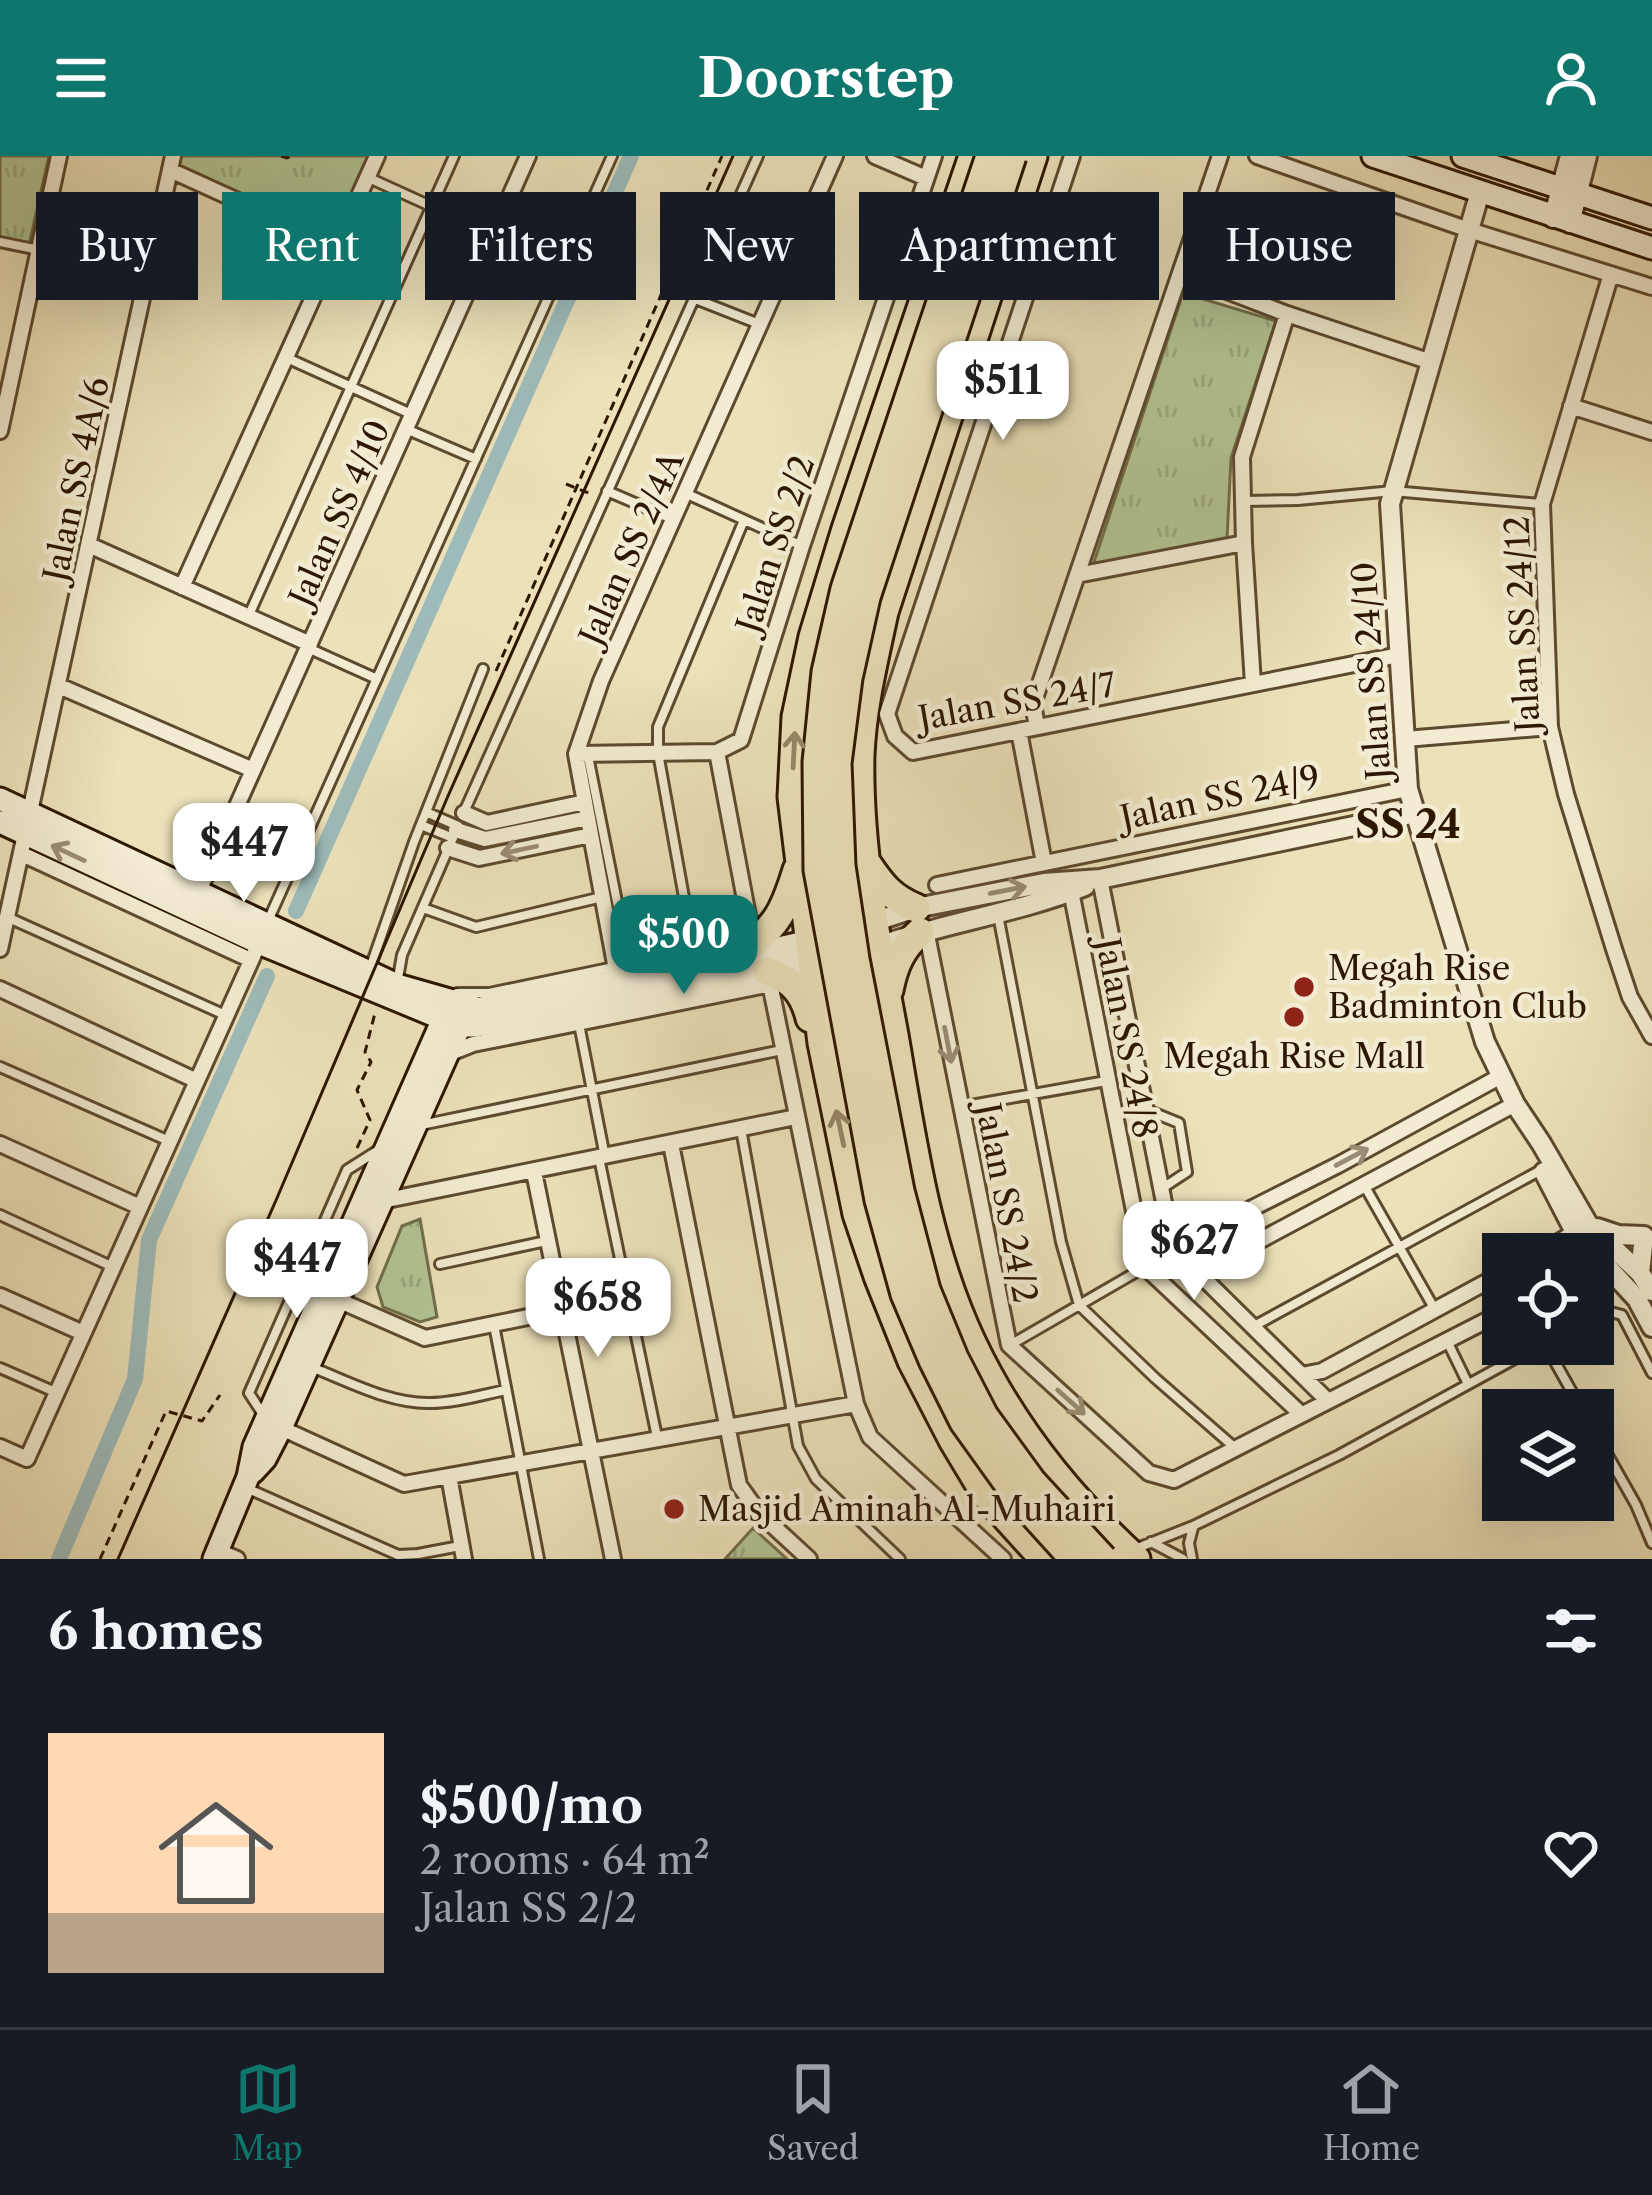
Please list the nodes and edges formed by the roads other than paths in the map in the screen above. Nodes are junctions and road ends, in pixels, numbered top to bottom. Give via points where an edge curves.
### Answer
1 (59, 156) edge
2 (377, 156) edge
3 (454, 156) edge
4 (529, 156) edge
5 (613, 156) edge
6 (758, 156) edge
7 (835, 156) edge
8 (875, 156) edge
9 (934, 156) edge
10 (973, 156) edge
11 (989, 156) edge
12 (1012, 156) edge
13 (1034, 156) edge
14 (1072, 156) edge
15 (1220, 156) edge
16 (1257, 156) edge
17 (1373, 156) edge
18 (1463, 156) edge
19 (1570, 156) edge
20 (1587, 156) edge
21 (172, 163) edge
22 (368, 178) junction
23 (926, 178) junction
24 (1570, 191) junction
25 (51, 192) edge
26 (230, 192) edge
27 (362, 192) edge
28 (438, 192) edge
29 (512, 192) edge
30 (596, 192) edge
31 (742, 192) edge
32 (1480, 192) junction
33 (425, 204) edge
34 (1652, 218) edge
35 (1562, 220) junction
36 (425, 223) edge
37 (1469, 230) junction
38 (0, 242) edge
39 (1652, 248) edge
40 (36, 249) edge
41 (36, 264) edge
42 (1180, 273) junction
43 (1611, 274) junction
44 (1652, 287) edge
45 (312, 300) edge
46 (464, 300) edge
47 (547, 300) edge
48 (692, 300) edge
49 (698, 300) edge
50 (1287, 314) junction
51 (760, 324) junction
52 (286, 358) junction
53 (1431, 362) junction
54 (351, 387) junction
55 (1571, 406) junction
56 (409, 422) junction
57 (0, 431) edge
58 (1652, 432) edge
59 (476, 459) junction
60 (607, 491) junction
61 (1393, 491) junction
62 (684, 492) junction
63 (1244, 501) junction
64 (1542, 504) junction
65 (673, 520) junction
66 (744, 520) junction
67 (1244, 543) junction
68 (89, 545) junction
69 (802, 546) junction
70 (1077, 574) junction
71 (182, 587) junction
72 (248, 616) junction
73 (309, 646) junction
74 (1400, 655) junction
75 (483, 669) dead end
76 (377, 679) junction
77 (1253, 684) junction
78 (59, 686) junction
79 (1037, 727) junction
80 (1550, 727) junction
81 (1019, 731) junction
82 (1405, 739) junction
83 (717, 752) junction
84 (658, 753) junction
85 (582, 754) junction
86 (253, 770) junction
87 (1408, 789) junction
88 (0, 800) edge
89 (586, 810) junction
90 (426, 812) junction
91 (1416, 813) junction
92 (0, 822) edge
93 (421, 825) junction
94 (456, 831) junction
95 (26, 834) junction
96 (591, 835) junction
97 (866, 862) junction
98 (1044, 863) junction
99 (798, 866) junction
100 (1100, 879) junction
101 (937, 885) dead end
102 (1071, 891) junction
103 (198, 893) junction
104 (602, 896) junction
105 (423, 908) junction
106 (998, 914) junction
107 (7, 918) junction
108 (920, 923) junction
109 (878, 933) junction
110 (259, 942) junction
111 (0, 949) edge
112 (745, 951) junction
113 (811, 952) junction
114 (696, 966) junction
115 (369, 972) junction
116 (622, 974) junction
117 (769, 978) junction
118 (392, 984) junction
119 (0, 989) edge
120 (887, 1000) junction
121 (226, 1016) junction
122 (458, 1017) junction
123 (579, 1023) junction
124 (1652, 1036) edge
125 (823, 1043) junction
126 (784, 1050) junction
127 (446, 1054) junction
128 (0, 1067) edge
129 (1501, 1076) junction
130 (197, 1081) junction
131 (1106, 1081) junction
132 (592, 1088) junction
133 (1035, 1093) junction
134 (1515, 1104) junction
135 (960, 1107) junction
136 (1146, 1109) junction
137 (796, 1118) junction
138 (1526, 1124) junction
139 (414, 1126) junction
140 (741, 1130) junction
141 (170, 1142) junction
142 (0, 1144) edge
143 (387, 1144) junction
144 (671, 1144) junction
145 (602, 1157) junction
146 (1542, 1169) junction
147 (534, 1172) junction
148 (1364, 1184) junction
149 (1161, 1190) junction
150 (382, 1202) junction
151 (140, 1207) junction
152 (0, 1215) edge
153 (1581, 1228) junction
154 (1573, 1233) edge
155 (1585, 1233) edge
156 (1648, 1234) edge
157 (548, 1240) junction
158 (1400, 1247) junction
159 (1172, 1248) junction
160 (1614, 1253) edge
161 (1614, 1263) edge
162 (440, 1264) dead end
163 (306, 1265) junction
164 (113, 1267) junction
165 (1145, 1267) junction
166 (1614, 1272) edge
167 (1640, 1273) junction
168 (1199, 1274) junction
169 (1482, 1285) edge
170 (1652, 1291) edge
171 (0, 1295) edge
172 (329, 1298) junction
173 (1078, 1305) junction
174 (562, 1310) junction
175 (1435, 1310) junction
176 (1614, 1313) edge
177 (1482, 1323) edge
178 (494, 1324) junction
179 (1253, 1327) junction
180 (1652, 1328) edge
181 (83, 1333) junction
182 (1447, 1341) junction
183 (1009, 1346) junction
184 (1504, 1365) edge
185 (309, 1366) junction
186 (0, 1368) edge
187 (1652, 1373) edge
188 (1302, 1376) junction
189 (1468, 1384) junction
190 (506, 1390) junction
191 (57, 1392) junction
192 (1327, 1400) junction
193 (856, 1404) junction
194 (1301, 1414) junction
195 (792, 1415) junction
196 (274, 1424) junction
197 (725, 1427) junction
198 (657, 1439) junction
199 (0, 1447) edge
200 (1235, 1448) junction
201 (591, 1451) junction
202 (519, 1463) junction
203 (1614, 1466) edge
204 (449, 1476) junction
205 (246, 1482) junction
206 (1193, 1526) junction
207 (1652, 1543) edge
208 (463, 1553) edge
209 (985, 1553) edge
210 (1129, 1553) edge
211 (223, 1556) edge
212 (539, 1559) edge
213 (613, 1559) edge
214 (808, 1559) edge
215 (900, 1559) edge
216 (1003, 1559) edge
217 (1044, 1559) edge
218 (1074, 1559) edge
219 (1187, 1559) edge

1 - 25 street
2 - 22 street
3 - 28 lane
4 - 29 street, Jalan SS 4/10
5 - 30 lane
6 - 31 lane
7 - 51 street, Jalan SS 2/4A
8 - 23 street
9 - 23 street, Jalan SS 2/2
99 -> 10 highway via 796,717 813,637
11 - 218 highway, bridge via 845,589 817,762 818,870 879,1200 905,1294 964,1422
12 - 210 highway, bridge via 866,597 837,763 841,866 900,1191 954,1358 1032,1482
13 - 97 highway via 884,612 860,754
14 - 81 street, Jalan SS 24/7 via 887,714 913,752
15 - 42 street
16 - 37 street
17 - 32 main road
18 - 24 main road
19 - 24 street
20 - 24 street
21 - 26 street
21 - 68 street, Jalan SS 4A/6
22 - 27 street
22 - 33 lane
23 - 69 street, Jalan SS 2/2
24 - 34 main road
24 - 35 street
32 - 35 main road
32 - 37 street, Jalan SS 24/10
35 - 39 main road
36 - 54 lane
37 - 43 street
37 - 53 street, Jalan SS 24/10
38 - 40 lane
41 - 57 street
42 - 50 street
42 - 70 street
43 - 44 street
43 - 55 street, Jalan SS 24/12
45 - 52 street
46 - 56 street, Jalan SS 4/10
47 - 59 lane
48 - 60 lane
49 - 51 lane
50 - 53 street
50 - 63 street via 1242,457
51 - 62 street, Jalan SS 2/4A
52 - 54 lane
52 - 71 street
53 - 61 street, Jalan SS 24/10
54 - 56 lane
54 - 72 lane
55 - 58 street
55 - 64 street, Jalan SS 24/12
56 - 59 lane
56 - 73 street, Jalan SS 4/10
59 - 76 lane
60 - 65 lane
60 - 94 lane
61 - 63 lane
61 - 64 lane
61 - 74 street, Jalan SS 24/10
62 - 65 street, Jalan SS 2/4A
62 - 66 lane
63 - 67 street
64 - 80 street, Jalan SS 24/12
65 - 85 street, Jalan SS 2/4A via 593,700
66 - 69 lane
66 - 84 lane via 658,727
67 - 70 street
67 - 77 street
68 - 71 street
68 - 78 street, Jalan SS 4A/6
69 - 83 street, Jalan SS 2/2 via 741,740
70 - 79 street via 1033,704
71 - 72 street
72 - 73 street
73 - 76 lane
73 - 86 street, Jalan SS 4/10
74 - 77 street, Jalan SS 24/7
74 - 82 street, Jalan SS 24/10
75 - 90 lane
76 - 110 lane
77 - 79 street, Jalan SS 24/7
78 - 86 street
78 - 95 street, Jalan SS 4A/6
79 - 81 street, Jalan SS 24/7
80 - 82 street
80 - 124 street, Jalan SS 24/12 via 1614,949
81 - 98 street
82 - 87 street, Jalan SS 24/10
83 - 84 street
83 - 112 street
84 - 85 street
84 - 114 lane
85 - 89 street
85 - 116 lane
86 - 103 street, Jalan SS 4/10
87 - 91 street, Jalan SS 24/10
87 - 98 street, Jalan SS 24/9
88 - 95 main road
89 - 94 street via 485,839
89 - 96 street
90 - 93 lane
90 - 94 lane
91 - 100 street, Jalan SS 24/9
91 - 129 street, Jalan SS 24/10
92 - 95 main road
93 - 94 lane
93 - 115 lane
96 -> 94 street via 479,858
94 - 105 lane
95 - 103 main road
95 - 107 street, Jalan SS 4A/6
95 - 110 main road
96 - 104 street
97 - 99 highway via 837,878
97 - 108 highway
97 - 109 highway
98 - 101 street, Jalan SS 24/9
99 - 112 highway via 782,914
99 - 113 highway
100 - 102 street, Jalan SS 24/9
108 -> 100 street, Jalan SS 24/9 via 1044,883
100 - 136 street, Jalan SS 24/8
102 - 106 street, Jalan SS 24/9
102 - 131 street, Jalan SS 24/8
103 - 110 main road
104 - 105 lane via 476,927
104 - 116 street
105 - 118 lane
106 - 108 street, Jalan SS 24/9
106 - 133 lane
107 - 111 street, Jalan SS 4A/6
107 - 121 lane
108 - 109 street, Jalan SS 24/9
108 - 120 highway via 899,956
108 -> 135 street, Jalan SS 24/2
109 - 113 main road
109 - 120 highway
110 - 115 main road
110 - 118 main road
110 - 121 street
112 - 113 main road
112 - 114 main road
113 - 117 main road
113 - 125 highway
114 - 116 main road
115 - 118 main road
116 - 118 lane via 477,994
116 - 122 main road
117 - 122 main road via 472,1027
117 - 123 street
117 - 125 highway via 784,976 796,986
117 - 126 street
118 - 122 main road
118 - 122 main road via 428,995
119 - 130 street
120 - 125 highway via 865,992 842,998 827,1017
120 - 210 highway via 938,1263 972,1344 1047,1465
121 - 130 street
122 - 127 main road
122 - 143 main road
123 - 127 street
123 - 132 lane
217 -> 125 highway via 986,1495 912,1361 857,1214
126 - 132 lane
126 - 137 street
127 - 139 main road
128 - 141 lane
129 - 134 street, Jalan SS 24/10
159 -> 129 street
130 - 141 street
131 - 133 lane
131 - 165 street, Jalan SS 24/8
132 - 139 lane
132 - 145 lane
133 - 135 lane
133 - 173 lane
134 - 138 street, Jalan SS 24/10
134 - 148 street
135 - 183 street, Jalan SS 24/2
136 - 149 street, Jalan SS 24/8
136 - 149 lane via 1179,1124 1186,1172
137 - 140 street
137 - 193 street
138 - 146 street
138 - 153 street, Jalan SS 24/10
139 - 150 main road
140 - 144 street
140 - 195 lane
141 - 151 street
142 - 151 street
143 - 163 lane via 347,1170
143 - 172 main road
144 - 145 street
144 - 197 street
145 - 147 street
145 - 198 lane
146 - 153 street
146 - 158 lane
147 - 150 street
147 - 157 street
148 - 158 lane
148 - 168 street
149 - 159 street, Jalan SS 24/8
150 - 172 main road
151 - 164 street
152 - 164 lane
153 - 154 street
153 - 155 street, Jalan SS 24/10
153 - 156 street
156 - 160 street
156 - 167 street
157 - 162 lane
157 - 174 street
158 - 175 lane
158 - 179 lane
159 - 168 street
161 - 167 street
163 - 172 lane
163 - 196 lane via 249,1393
164 - 181 street
165 - 173 lane
165 - 194 street
166 - 180 street
167 - 170 street
168 - 179 street
169 - 175 street
171 - 181 street
172 - 178 street via 425,1338
172 - 185 main road
172 - 196 main road
173 - 183 lane
173 - 200 lane
174 - 178 street
174 - 201 street
175 - 188 street
176 - 187 lane
177 - 182 street
178 - 190 lane
179 - 188 street
181 - 191 street
182 - 189 lane
182 - 192 street
183 -> 200 street, Jalan SS 24/2 via 1149,1473 1174,1480
184 - 189 lane
185 - 190 lane via 412,1402
185 - 196 main road
186 - 191 lane
188 - 192 street
188 - 194 street
189 - 206 lane
190 - 202 lane
191 - 199 street via 27,1459
192 - 194 street
193 - 195 street
193 - 209 street via 870,1436
194 - 200 street
195 - 197 street
195 - 215 lane via 816,1479
196 - 204 street via 404,1484
196 - 205 main road via 265,1459
197 - 198 street
197 - 214 street via 739,1485
198 - 201 street
201 - 202 street
201 - 213 street
202 - 204 street
202 - 212 lane
203 - 207 lane
204 - 208 street
205 - 208 lane via 398,1555
205 - 211 main road
206 - 210 lane
206 - 219 lane
209 - 216 street
210 - 219 lane

